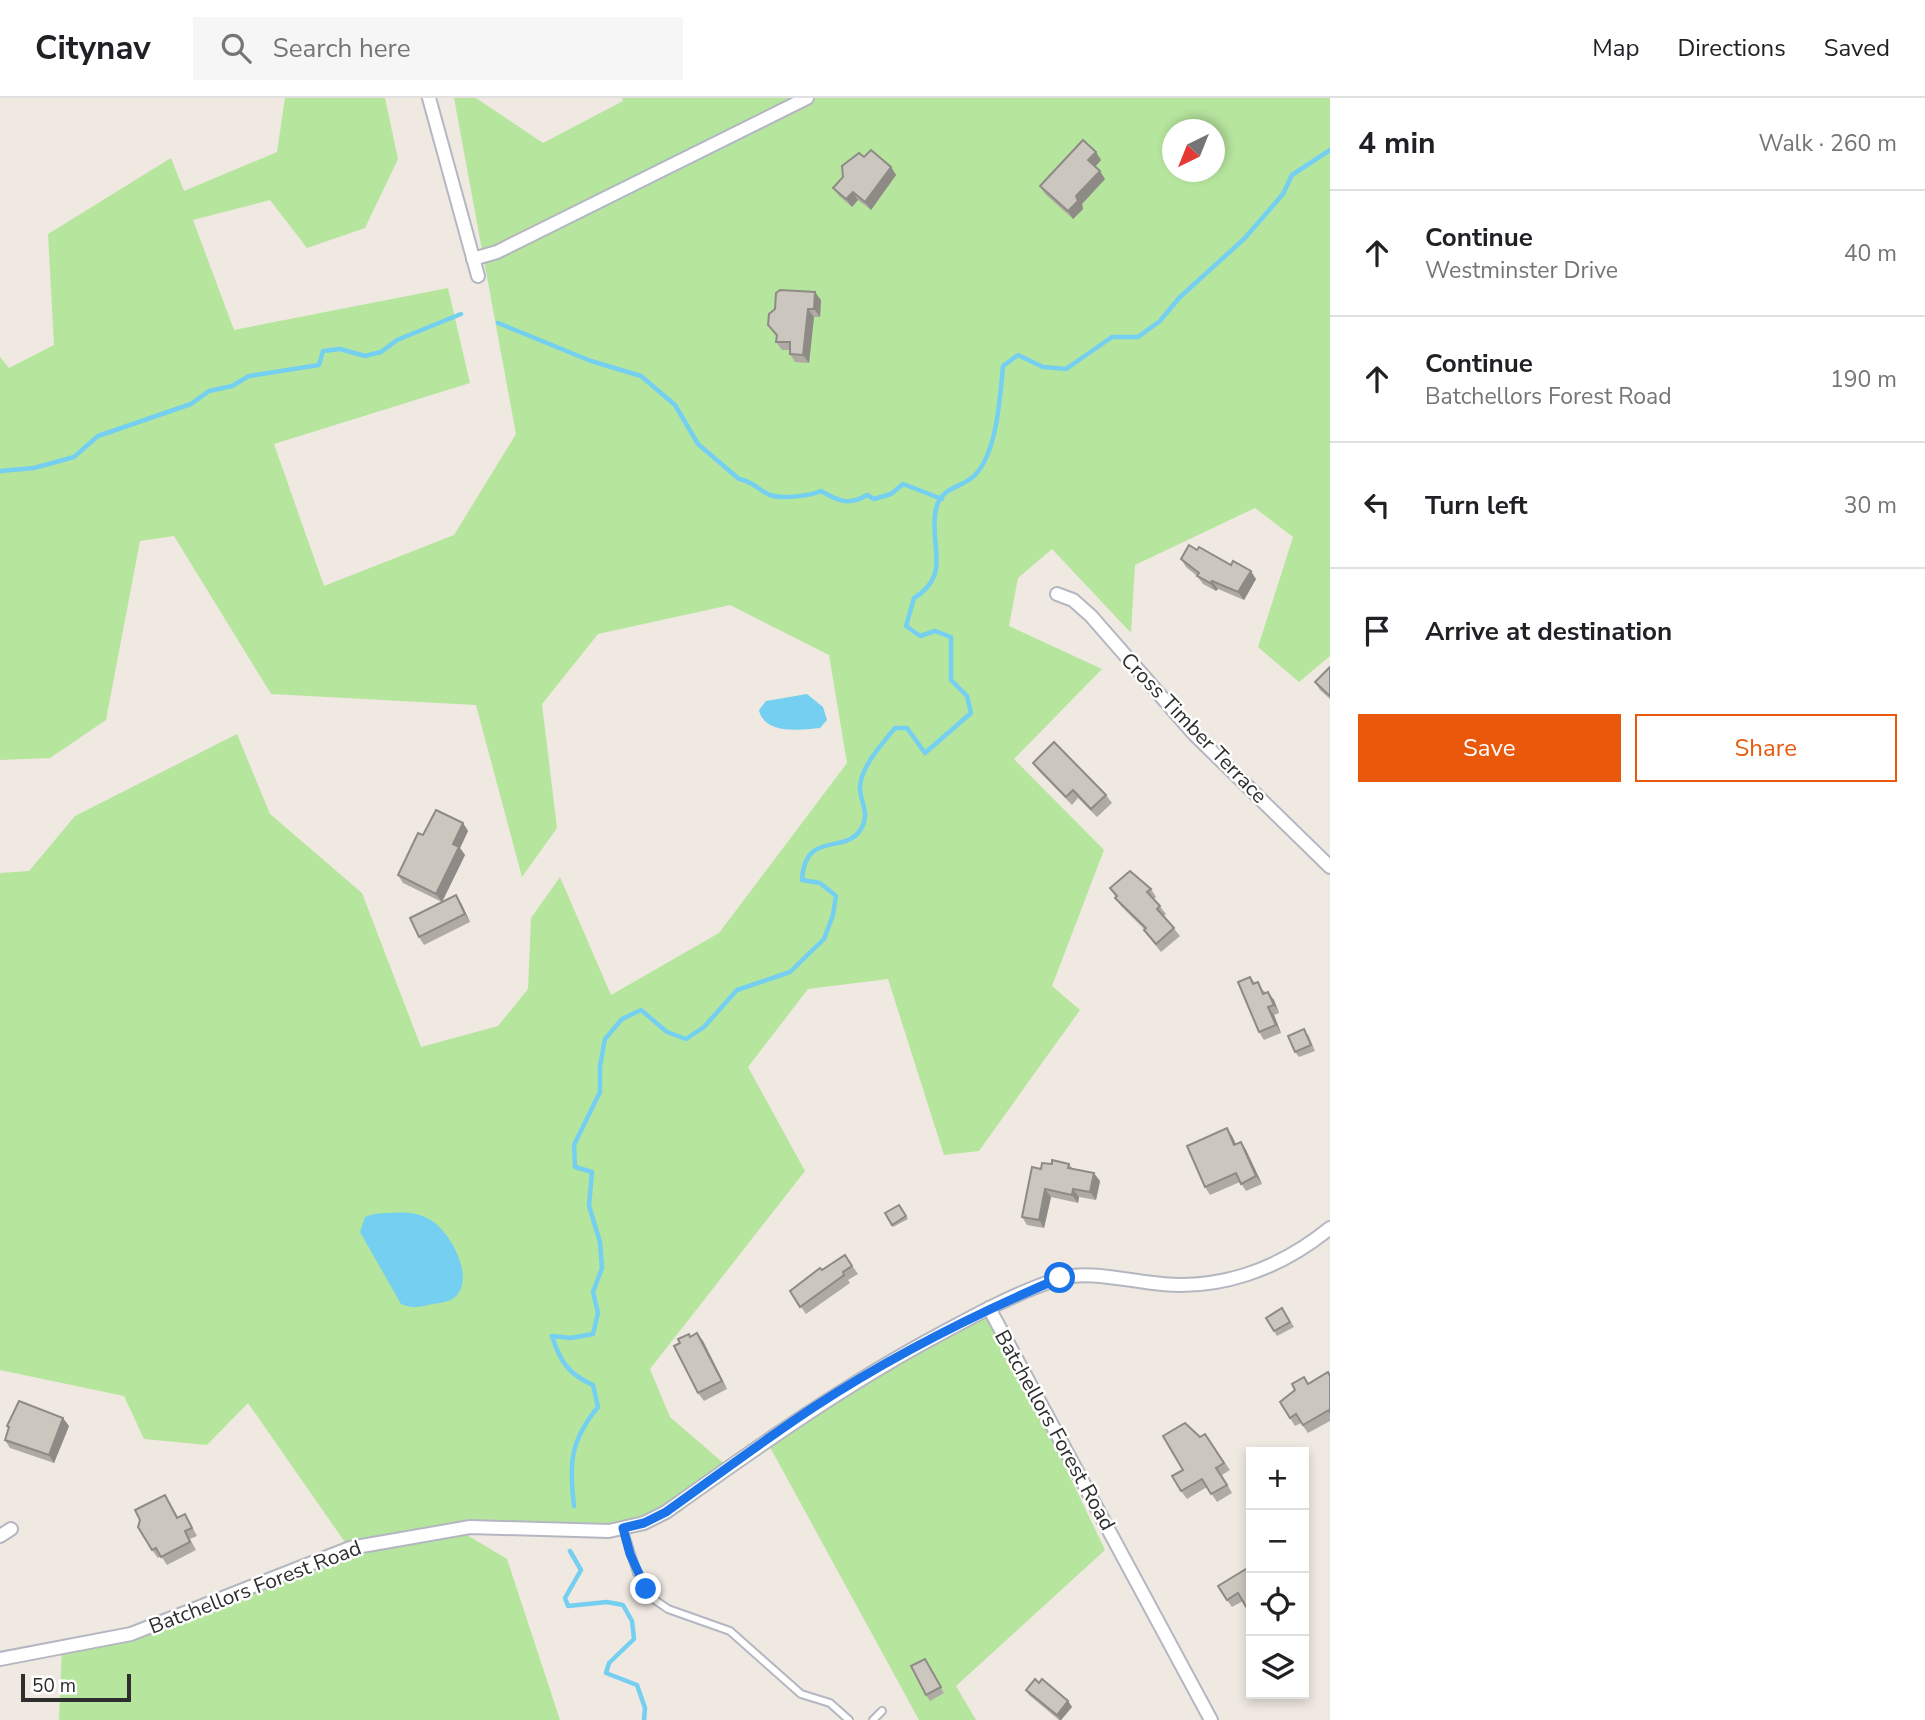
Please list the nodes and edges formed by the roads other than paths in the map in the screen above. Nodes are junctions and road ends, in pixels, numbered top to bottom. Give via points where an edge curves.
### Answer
1 (429, 98) edge
2 (807, 98) edge
3 (473, 259) junction
4 (478, 276) dead end
5 (1056, 594) dead end
6 (1330, 867) edge
7 (1330, 1228) edge
8 (989, 1308) junction
9 (623, 1528) junction
10 (0, 1659) edge
11 (882, 1711) dead end
12 (849, 1720) edge
13 (873, 1720) edge
14 (1212, 1720) edge

1 - 3 street
2 - 3 street via 497,253
3 - 4 street
5 - 6 street, Cross Timber Terrace via 1073,600 1091,615 1194,734
7 - 8 street via 1304,1250 1269,1268 1225,1281 1159,1284 1102,1277 1060,1278
8 - 9 street, Batchellors Forest Road via 815,1406 666,1512
8 - 14 street, Batchellors Forest Road
9 - 10 street, Batchellors Forest Road via 470,1527 362,1545 131,1634
9 - 12 lane via 637,1573 655,1600 730,1631 794,1688 830,1703
11 - 13 lane

